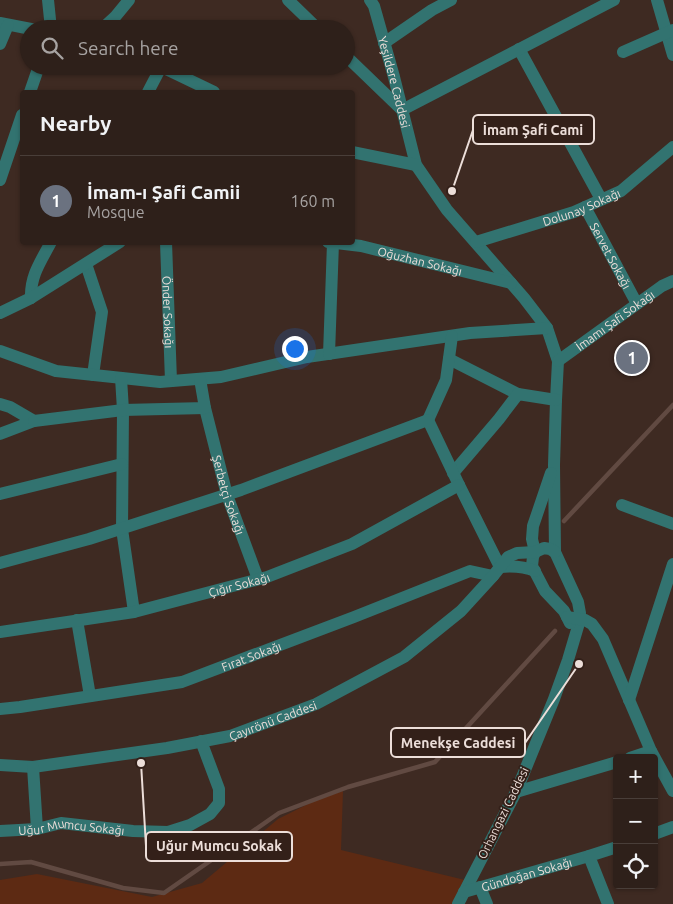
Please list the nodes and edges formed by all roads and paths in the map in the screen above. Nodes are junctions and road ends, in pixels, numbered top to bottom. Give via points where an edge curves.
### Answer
1 (48, 0) edge
2 (129, 0) edge
3 (288, 0) edge
4 (370, 0) edge
5 (451, 0) edge
6 (614, 0) edge
7 (657, 0) edge
8 (50, 20) edge
9 (112, 20) edge
10 (309, 20) edge
11 (4, 24) edge
12 (20, 27) edge
13 (670, 31) edge
14 (384, 42) junction
15 (0, 44) edge
16 (519, 49) junction
17 (623, 52) dead end
18 (673, 55) edge
19 (355, 65) edge
20 (36, 75) edge
21 (156, 75) edge
22 (174, 75) edge
23 (194, 88) edge
24 (31, 90) edge
25 (149, 90) edge
26 (402, 110) junction
27 (20, 121) edge
28 (355, 153) edge
29 (671, 153) edge
30 (416, 165) junction
31 (0, 180) edge
32 (601, 200) junction
33 (585, 207) junction
34 (476, 242) junction
35 (49, 245) edge
36 (115, 245) edge
37 (166, 245) edge
38 (333, 245) edge
39 (352, 245) edge
40 (86, 264) junction
41 (673, 281) edge
42 (511, 284) junction
43 (31, 298) junction
44 (637, 304) junction
45 (0, 313) edge
46 (547, 328) junction
47 (452, 336) junction
48 (0, 351) edge
49 (329, 354) junction
50 (449, 359) junction
51 (558, 361) junction
52 (94, 375) junction
53 (121, 378) junction
54 (200, 379) junction
55 (171, 381) junction
56 (518, 394) junction
57 (556, 400) junction
58 (0, 404) edge
59 (205, 408) junction
60 (122, 410) junction
61 (428, 420) junction
62 (34, 421) junction
63 (0, 434) edge
64 (122, 464) junction
65 (554, 465) junction
66 (456, 479) junction
67 (0, 494) edge
68 (227, 495) junction
69 (622, 505) dead end
70 (673, 524) edge
71 (122, 529) junction
72 (535, 552) junction
73 (555, 552) junction
74 (0, 563) edge
75 (673, 564) edge
76 (496, 571) junction
77 (535, 571) junction
78 (566, 576) junction
79 (258, 579) junction
80 (550, 595) junction
81 (134, 612) junction
82 (573, 618) junction
83 (77, 620) junction
84 (0, 632) edge
85 (90, 696) junction
86 (629, 700) junction
87 (0, 709) edge
88 (201, 741) junction
89 (651, 751) junction
90 (642, 754) edge
91 (613, 763) edge
92 (0, 764) edge
93 (34, 767) junction
94 (673, 791) edge
95 (516, 792) junction
96 (673, 827) edge
97 (37, 829) junction
98 (0, 831) edge
99 (658, 833) edge
100 (613, 848) edge
101 (589, 856) junction
102 (480, 887) junction
103 (464, 892) junction
104 (458, 904) edge
105 (487, 904) edge
106 (608, 904) edge

1 - 8 street
2 - 9 street
3 - 10 street
4 - 14 street, Yeşildere Caddesi
5 - 14 street
6 - 16 street
7 - 13 street
11 - 12 street
11 - 15 street
13 - 17 street
13 - 18 street
14 - 26 street, Yeşildere Caddesi
16 - 26 street
16 - 32 street
19 - 26 street
20 - 24 street
21 - 25 street
22 - 23 street
26 - 30 street, Yeşildere Caddesi
27 - 31 street
28 - 30 street
29 - 32 street, Dolunay Sokağı via 621,190
30 - 34 street
32 - 33 street, Dolunay Sokağı
33 - 34 street, Dolunay Sokağı
33 - 44 street, Servet Sokağı
34 - 42 street
35 - 43 street via 30,286
36 - 40 street
37 - 55 street, Önder Sokağı
38 - 49 street
39 - 42 street, Oğuzhan Sokağı
40 - 43 street
40 - 52 street via 102,312
41 - 44 street, İmamı Şafi Sokağı
42 - 46 street
43 - 45 street
44 - 51 street, İmamı Şafi Sokağı
46 - 47 street
46 - 51 street
47 - 49 street
47 - 50 street
48 - 52 street via 56,371
49 - 54 street
50 - 56 street
50 - 61 street via 446,380
51 - 57 street
52 - 53 street
53 - 55 street
53 - 60 street
54 - 55 street
54 - 59 street, Şerbetçi Sokağı
56 - 57 street
56 - 66 street, Çığır Sokağı
57 - 65 street
58 - 62 street
59 - 60 street
59 - 68 street, Şerbetçi Sokağı
60 - 62 street
60 - 64 street
61 - 66 street
61 - 68 street
62 - 63 street
64 - 67 street
64 - 71 street
65 - 72 street via 533,526
65 - 73 street
66 - 76 street
66 - 79 street, Çığır Sokağı via 352,544
68 - 71 street
68 - 79 street, Şerbetçi Sokağı
69 - 70 street
71 - 74 street
71 - 81 street
72 - 73 street, Çayırönü Caddesi via 544,548
72 - 76 street, Çayırönü Caddesi via 508,557
72 - 77 street via 532,566
73 - 78 street
75 - 86 street
76 - 77 street, Fırat Sokağı via 527,567
76 - 85 street, Fırat Sokağı via 470,571 182,682
76 - 88 street, Çayırönü Caddesi via 461,610 404,657 316,704 230,736
77 - 80 street
78 - 80 street via 567,585 563,592
78 - 82 street via 580,613
79 - 81 street, Çığır Sokağı
80 - 82 street
81 - 83 street, Çığır Sokağı
82 - 86 street via 592,624 603,639
82 - 95 street, Orhangazi Caddesi via 575,637 568,660
83 - 84 street, Çığır Sokağı
83 - 85 street
85 - 87 street, Fırat Sokağı
86 - 89 street
88 - 93 street, Çayırönü Caddesi
88 - 97 street, Uğur Mumcu Sokağı via 219,789 220,803 210,814 190,825 168,832 133,832 61,823
89 - 90 street
89 - 94 street
91 - 95 street
92 - 93 street, Çayırönü Caddesi
93 - 97 street
95 - 103 street, Orhangazi Caddesi
96 - 99 street
97 - 98 street, Uğur Mumcu Sokağı
100 - 101 street, Gündoğan Sokağı
101 - 102 street, Gündoğan Sokağı
101 - 106 street
102 - 103 street, Gündoğan Sokağı
102 - 105 street
103 - 104 street, Orhangazi Caddesi

